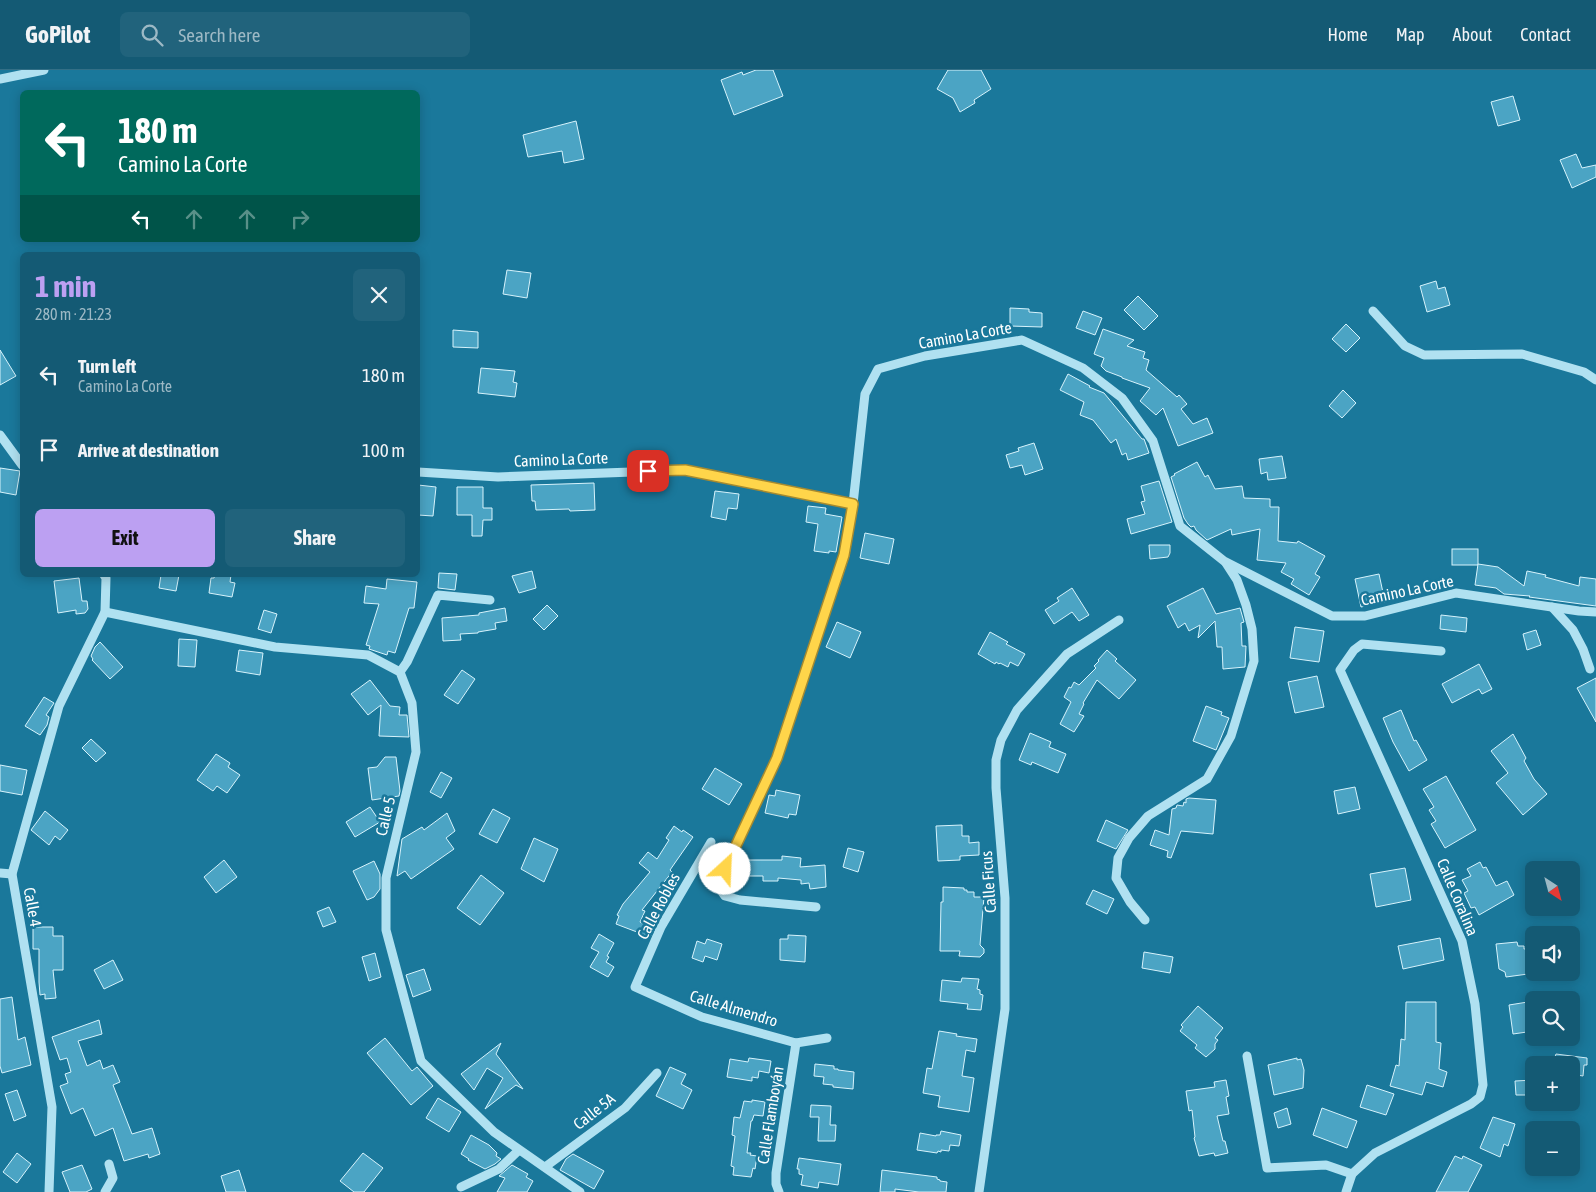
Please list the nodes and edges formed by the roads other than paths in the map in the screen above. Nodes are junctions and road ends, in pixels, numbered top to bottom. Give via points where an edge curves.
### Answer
1 (44, 70) edge
2 (0, 79) edge
3 (1373, 311) dead end
4 (1596, 380) edge
5 (0, 435) edge
6 (20, 462) edge
7 (420, 472) edge
8 (853, 504) junction
9 (1224, 561) junction
10 (105, 577) edge
11 (490, 600) dead end
12 (1552, 607) junction
13 (105, 612) junction
14 (1596, 612) edge
15 (1119, 620) dead end
16 (1440, 650) dead end
17 (1590, 669) dead end
18 (400, 672) junction
19 (711, 842) dead end
20 (0, 873) edge
21 (12, 874) junction
22 (816, 907) dead end
23 (1145, 920) dead end
24 (636, 987) joint
25 (827, 1038) dead end
26 (796, 1042) junction
27 (1247, 1056) dead end
28 (657, 1073) dead end
29 (519, 1150) junction
30 (109, 1164) dead end
31 (545, 1167) junction
32 (1352, 1174) junction
33 (461, 1187) dead end
34 (49, 1192) edge
35 (105, 1192) edge
36 (580, 1192) edge
37 (780, 1192) edge
38 (979, 1192) edge
39 (1346, 1192) edge

1 - 2 street
3 - 4 street via 1405,346 1424,355 1522,354 1584,372
5 - 6 street
7 - 8 street, Camino La Corte via 498,477 685,470
8 - 9 street, Camino La Corte via 865,394 878,369 925,356 1022,340 1083,368 1122,398 1152,441 1180,526
8 - 22 street via 844,555 777,758 717,885 724,896 732,898
9 - 12 street, Camino La Corte via 1332,616 1365,616 1456,593
9 - 23 street via 1237,580 1246,605 1252,629 1254,661 1231,736 1207,779 1148,816 1129,838 1118,858 1116,878
10 - 13 street
11 - 18 street via 438,595
12 - 14 street, Camino La Corte
12 - 17 street via 1574,630
13 - 18 street via 275,647 368,656
13 - 21 street, Calle 4 via 60,706
15 - 38 street, Calle Ficus via 1067,654 1017,710 1001,740 996,760 1005,898 1005,1009
16 - 32 street, Calle Coralina via 1362,644 1340,670 1462,941 1475,1004 1483,1085 1480,1097 1470,1104 1375,1153
18 - 29 street, Calle 5 via 412,703 416,752 386,878 386,930 421,1061 494,1132
19 - 24 street, Calle Robles via 661,927
20 - 21 street
21 - 34 street, Calle 4 via 52,1107
24 - 26 street, Calle Almendro via 702,1017
25 - 26 street, Calle Almendro
26 - 37 street, Calle Flamboyán via 776,1173
27 - 32 street via 1267,1168 1326,1165
28 - 31 street, Calle 5A via 625,1108
29 - 31 street, Calle 5
29 - 33 street via 499,1168
30 - 35 street via 113,1178
31 - 36 street, Calle 5
32 - 39 street, Calle Coralina

